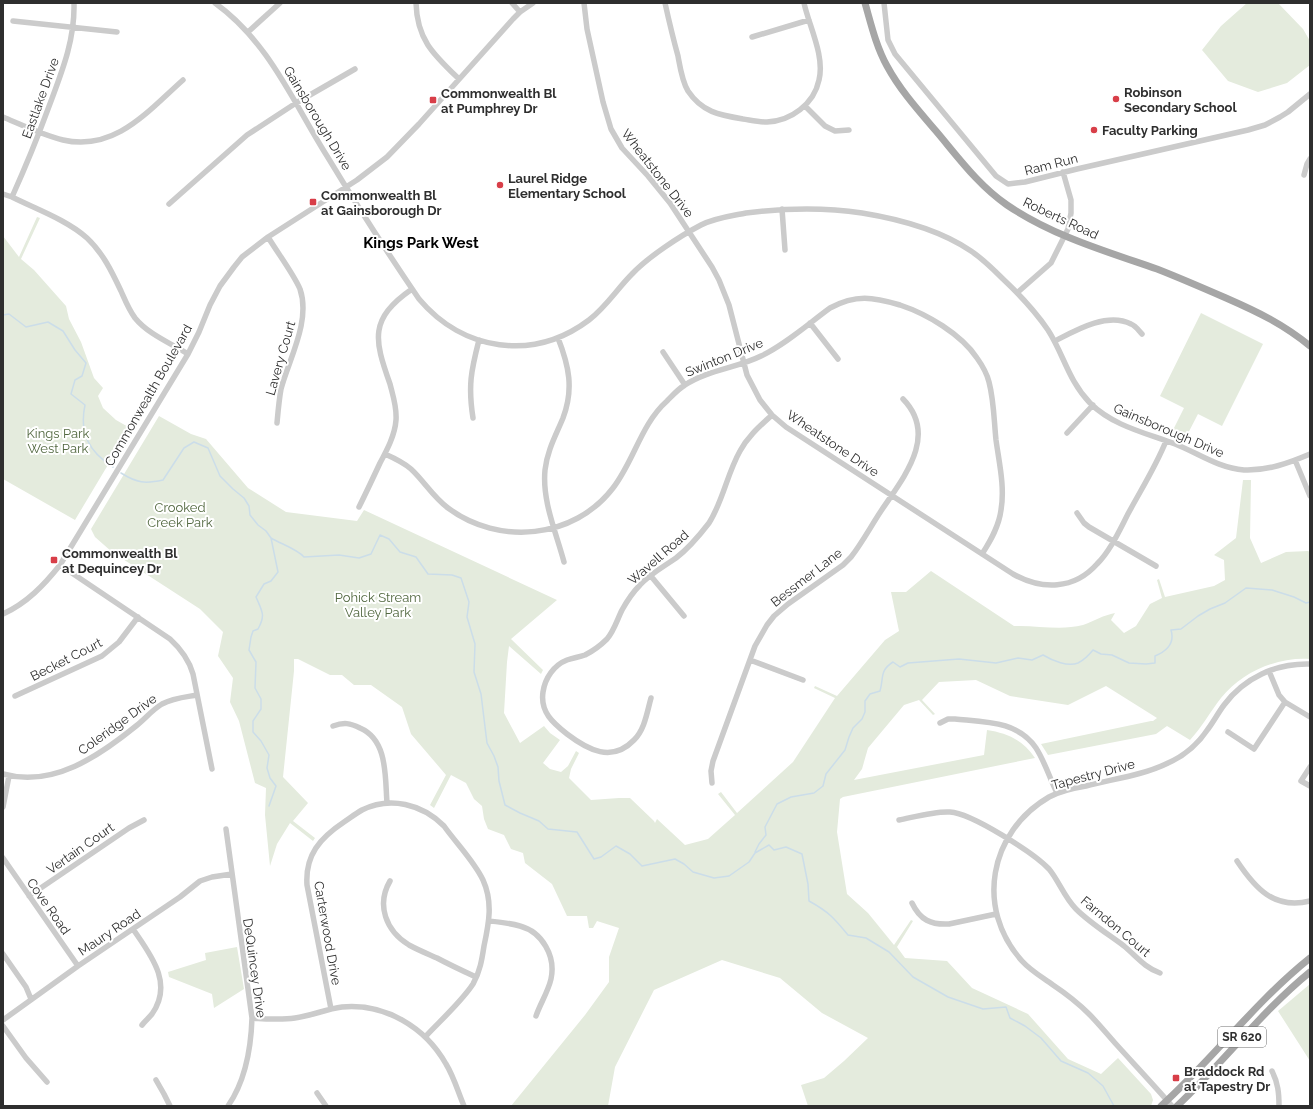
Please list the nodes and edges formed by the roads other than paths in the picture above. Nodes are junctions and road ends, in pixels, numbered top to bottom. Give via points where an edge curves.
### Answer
1 (74, 3) edge
2 (215, 3) edge
3 (280, 3) edge
4 (416, 3) edge
5 (512, 3) edge
6 (533, 3) edge
7 (584, 3) edge
8 (665, 3) edge
9 (804, 3) edge
10 (865, 3) edge
11 (884, 3) edge
12 (520, 12) junction
13 (809, 20) junction
14 (13, 21) dead end
15 (73, 27) junction
16 (117, 32) dead end
17 (248, 32) junction
18 (752, 37) dead end
19 (355, 69) dead end
20 (459, 78) junction
21 (183, 80) dead end
22 (1310, 94) edge
23 (296, 103) junction
24 (805, 106) junction
25 (3, 117) edge
26 (849, 130) dead end
27 (40, 132) junction
28 (1310, 158) edge
29 (1063, 172) junction
30 (1304, 175) dead end
31 (346, 187) junction
32 (3, 194) edge
33 (12, 197) junction
34 (169, 204) dead end
35 (782, 209) junction
36 (690, 232) junction
37 (1065, 236) junction
38 (268, 237) junction
39 (785, 250) dead end
40 (412, 289) junction
41 (1018, 292) junction
42 (810, 322) junction
43 (1142, 334) dead end
44 (558, 338) junction
45 (479, 340) junction
46 (1054, 341) junction
47 (1310, 346) edge
48 (663, 352) dead end
49 (188, 354) junction
50 (838, 359) dead end
51 (743, 363) junction
52 (684, 385) junction
53 (903, 399) dead end
54 (1093, 405) junction
55 (772, 415) junction
56 (473, 418) dead end
57 (277, 423) dead end
58 (1067, 433) dead end
59 (1166, 441) junction
60 (385, 454) junction
61 (1310, 454) edge
62 (1295, 460) junction
63 (892, 496) junction
64 (1310, 496) edge
65 (359, 507) dead end
66 (1077, 514) dead end
67 (554, 528) junction
68 (1113, 541) junction
69 (982, 554) junction
70 (564, 562) dead end
71 (60, 565) junction
72 (1156, 566) dead end
73 (650, 576) junction
74 (3, 614) edge
75 (684, 616) dead end
76 (138, 617) junction
77 (750, 660) junction
78 (1310, 664) edge
79 (1269, 671) junction
80 (803, 680) dead end
81 (198, 695) junction
82 (15, 696) dead end
83 (651, 698) dead end
84 (1285, 702) junction
85 (1310, 717) edge
86 (940, 722) dead end
87 (333, 726) dead end
88 (1228, 732) dead end
89 (1310, 768) edge
90 (212, 769) dead end
91 (6, 775) edge
92 (712, 783) dead end
93 (1310, 786) edge
94 (1057, 793) junction
95 (387, 803) junction
96 (3, 807) edge
97 (144, 820) dead end
98 (899, 820) dead end
99 (226, 829) dead end
100 (1007, 839) junction
101 (3, 858) edge
102 (1237, 861) dead end
103 (232, 874) junction
104 (390, 881) dead end
105 (29, 896) junction
106 (1310, 901) edge
107 (912, 903) dead end
108 (996, 914) junction
109 (489, 921) junction
110 (133, 930) junction
111 (3, 954) edge
112 (1310, 958) edge
113 (78, 966) junction
114 (1310, 972) edge
115 (1160, 973) dead end
116 (476, 977) junction
117 (31, 999) junction
118 (331, 1009) junction
119 (536, 1016) dead end
120 (252, 1018) junction
121 (3, 1020) edge
122 (142, 1025) dead end
123 (3, 1026) edge
124 (426, 1036) junction
125 (1272, 1071) dead end
126 (156, 1080) dead end
127 (47, 1082) dead end
128 (317, 1093) dead end
129 (1170, 1103) edge
130 (170, 1106) edge
131 (228, 1106) edge
132 (326, 1106) edge
133 (464, 1106) edge
134 (1161, 1106) edge
135 (1177, 1106) edge
136 (1279, 1106) edge

1 - 15 street, Eastlake Drive
2 - 17 street, Gainsborough Drive
3 - 17 street
4 - 20 street via 417,18 424,40
5 - 12 street
6 - 12 street, Commonwealth Boulevard
7 - 36 street, Wheatstone Drive via 587,29 611,129 622,148 659,188
8 - 24 street via 686,86 701,105 716,114 767,122 784,119
9 - 13 street
10 - 37 main road, Roberts Road via 878,45 890,72 913,104 970,172 1006,204
11 - 29 street, Ram Run via 888,40 895,54 997,178 1008,184
12 - 20 street, Commonwealth Boulevard
13 - 18 street
13 - 24 street via 821,71 817,88
14 - 15 street
15 - 16 street
15 - 27 street, Eastlake Drive via 65,65
17 - 23 street, Gainsborough Drive via 271,62
19 - 23 street
20 - 31 street, Commonwealth Boulevard via 394,150
21 - 27 street via 133,124 111,137 76,142
22 - 29 street, Ram Run via 1288,112 1257,128
23 - 31 street, Gainsborough Drive
23 - 34 street via 247,135
24 - 26 street via 825,126 835,131
25 - 27 street
27 - 33 street, Eastlake Drive
28 - 30 street
29 - 37 street via 1071,200 1071,213
31 - 38 street, Commonwealth Boulevard
31 - 40 street, Gainsborough Drive
32 - 33 street
33 - 49 street via 67,224 87,238 107,262 136,319 148,330
35 - 36 street, Gainsborough Drive via 723,218 703,224
35 - 39 street
35 - 41 street, Gainsborough Drive via 846,211 889,218 930,231 956,242 981,258
36 - 44 street, Gainsborough Drive via 638,267 590,319
36 - 51 street, Wheatstone Drive via 725,293
37 - 41 street via 1051,263
37 - 47 main road, Roberts Road via 1176,276 1257,312 1283,326
38 - 49 street, Commonwealth Boulevard via 242,257 225,278
38 - 57 street, Lavery Court via 297,284 303,307 301,327 281,390
40 - 45 street, Gainsborough Drive via 441,321
40 - 60 street via 390,307 378,332 378,346 394,396 396,412 395,428
41 - 46 street, Gainsborough Drive via 1038,315
42 - 50 street
42 - 51 street, Swinton Drive via 771,351
42 - 69 street, Swinton Drive via 846,300 878,299 924,315 960,338 975,355 989,384 1002,494 999,521
43 - 46 street via 1130,323 1111,320 1091,325
44 - 45 street, Gainsborough Drive via 536,344 517,345 501,345
44 - 67 street via 567,365 570,386 566,408 551,444 545,469 546,498
45 - 56 street via 470,379
46 - 54 street, Gainsborough Drive via 1071,377
48 - 52 street
49 - 71 street, Commonwealth Boulevard
51 - 52 street, Swinton Drive
51 - 55 street, Wheatstone Drive via 752,386
52 - 67 street, Swinton Drive via 654,416 607,495 584,514
53 - 63 street, Bessmer Lane via 912,411 917,425 918,443 912,463
54 - 58 street
54 - 59 street, Gainsborough Drive via 1123,425
55 - 63 street, Wheatstone Drive via 796,434
55 - 73 street, Wavell Road via 750,436 741,449 717,507 703,531 684,551
59 - 62 street, Gainsborough Drive via 1213,462 1237,469 1263,469
59 - 68 street, Wheatstone Drive
60 - 65 street
60 - 67 street, Swinton Drive via 407,466 435,497 473,523 492,530 513,533
61 - 62 street, Gainsborough Drive
62 - 64 street
63 - 69 street, Wheatstone Drive
63 - 77 street, Bessmer Lane via 850,557 774,616 760,637
66 - 68 street via 1084,523
67 - 70 street
68 - 69 street, Wheatstone Drive via 1101,560 1090,571 1073,581 1054,585 1024,580
68 - 72 street
71 - 74 street, Commonwealth Boulevard via 33,595
71 - 76 street
73 - 75 street
73 - 83 street, Wavell Road via 631,596 603,643 589,653 557,666 548,676 543,694 545,709 554,724 584,746 605,752 622,748 636,738 643,726
76 - 81 street via 170,639 182,651 192,670
76 - 82 street, Becket Court via 119,642 102,656
77 - 80 street
77 - 92 street, Bessmer Lane via 713,761
78 - 79 street, Tapestry Drive
79 - 84 street via 1279,695
79 - 94 street, Tapestry Drive via 1243,685 1219,712 1201,738 1175,760 1153,770
81 - 90 street
81 - 91 street, Coleridge Drive via 179,698 161,705 127,733 71,769 42,777
84 - 85 street
84 - 88 street via 1254,749
86 - 94 street via 955,719 1002,725 1017,730 1037,749
87 - 95 street via 341,723 352,724 364,730 376,742 384,761
89 - 93 street via 1301,781
91 - 96 street
94 - 100 street, Tapestry Drive via 1029,812
95 - 109 street, Carterwood Drive via 419,808 444,826 482,879 488,898
95 - 118 street, Carterwood Drive via 362,810 331,831 318,845 309,863 307,885
97 - 105 street, Vertain Court
98 - 100 street, Farndon Court via 944,812 957,813
99 - 103 street, DeQuincey Drive
100 - 108 street, Tapestry Drive via 1001,850 994,876
100 - 115 street, Farndon Court via 1043,863 1054,875 1071,904 1086,918 1152,970
101 - 105 street, Cove Road
102 - 106 street via 1257,888 1274,899 1293,903
103 - 110 street, Maury Road via 200,881
103 - 120 street, DeQuincey Drive
104 - 116 street via 383,896 384,909 398,936 410,945
105 - 113 street, Cove Road
107 - 108 street via 916,912 923,918 943,925
108 - 129 street, Tapestry Drive via 1007,941 1022,961 1089,1014
109 - 116 street, Carterwood Drive
109 - 119 street via 514,924 527,929 547,947 552,974
110 - 113 street, Maury Road
110 - 122 street via 155,962 160,980 157,1005
111 - 117 street via 26,987
112 - 129 main road, SR 620 via 1258,1004
113 - 117 street, Maury Road
114 - 135 main road, SR 620 via 1256,1022
116 - 124 street, Carterwood Drive via 470,988
117 - 121 street, Maury Road
118 - 120 street via 295,1018
118 - 124 street via 356,1007 381,1011 403,1020
120 - 131 street, DeQuincey Drive via 246,1066 237,1093
123 - 127 street
124 - 133 street via 447,1065
125 - 136 street via 1277,1080
126 - 130 street
128 - 132 street
129 - 134 main road, SR 620

